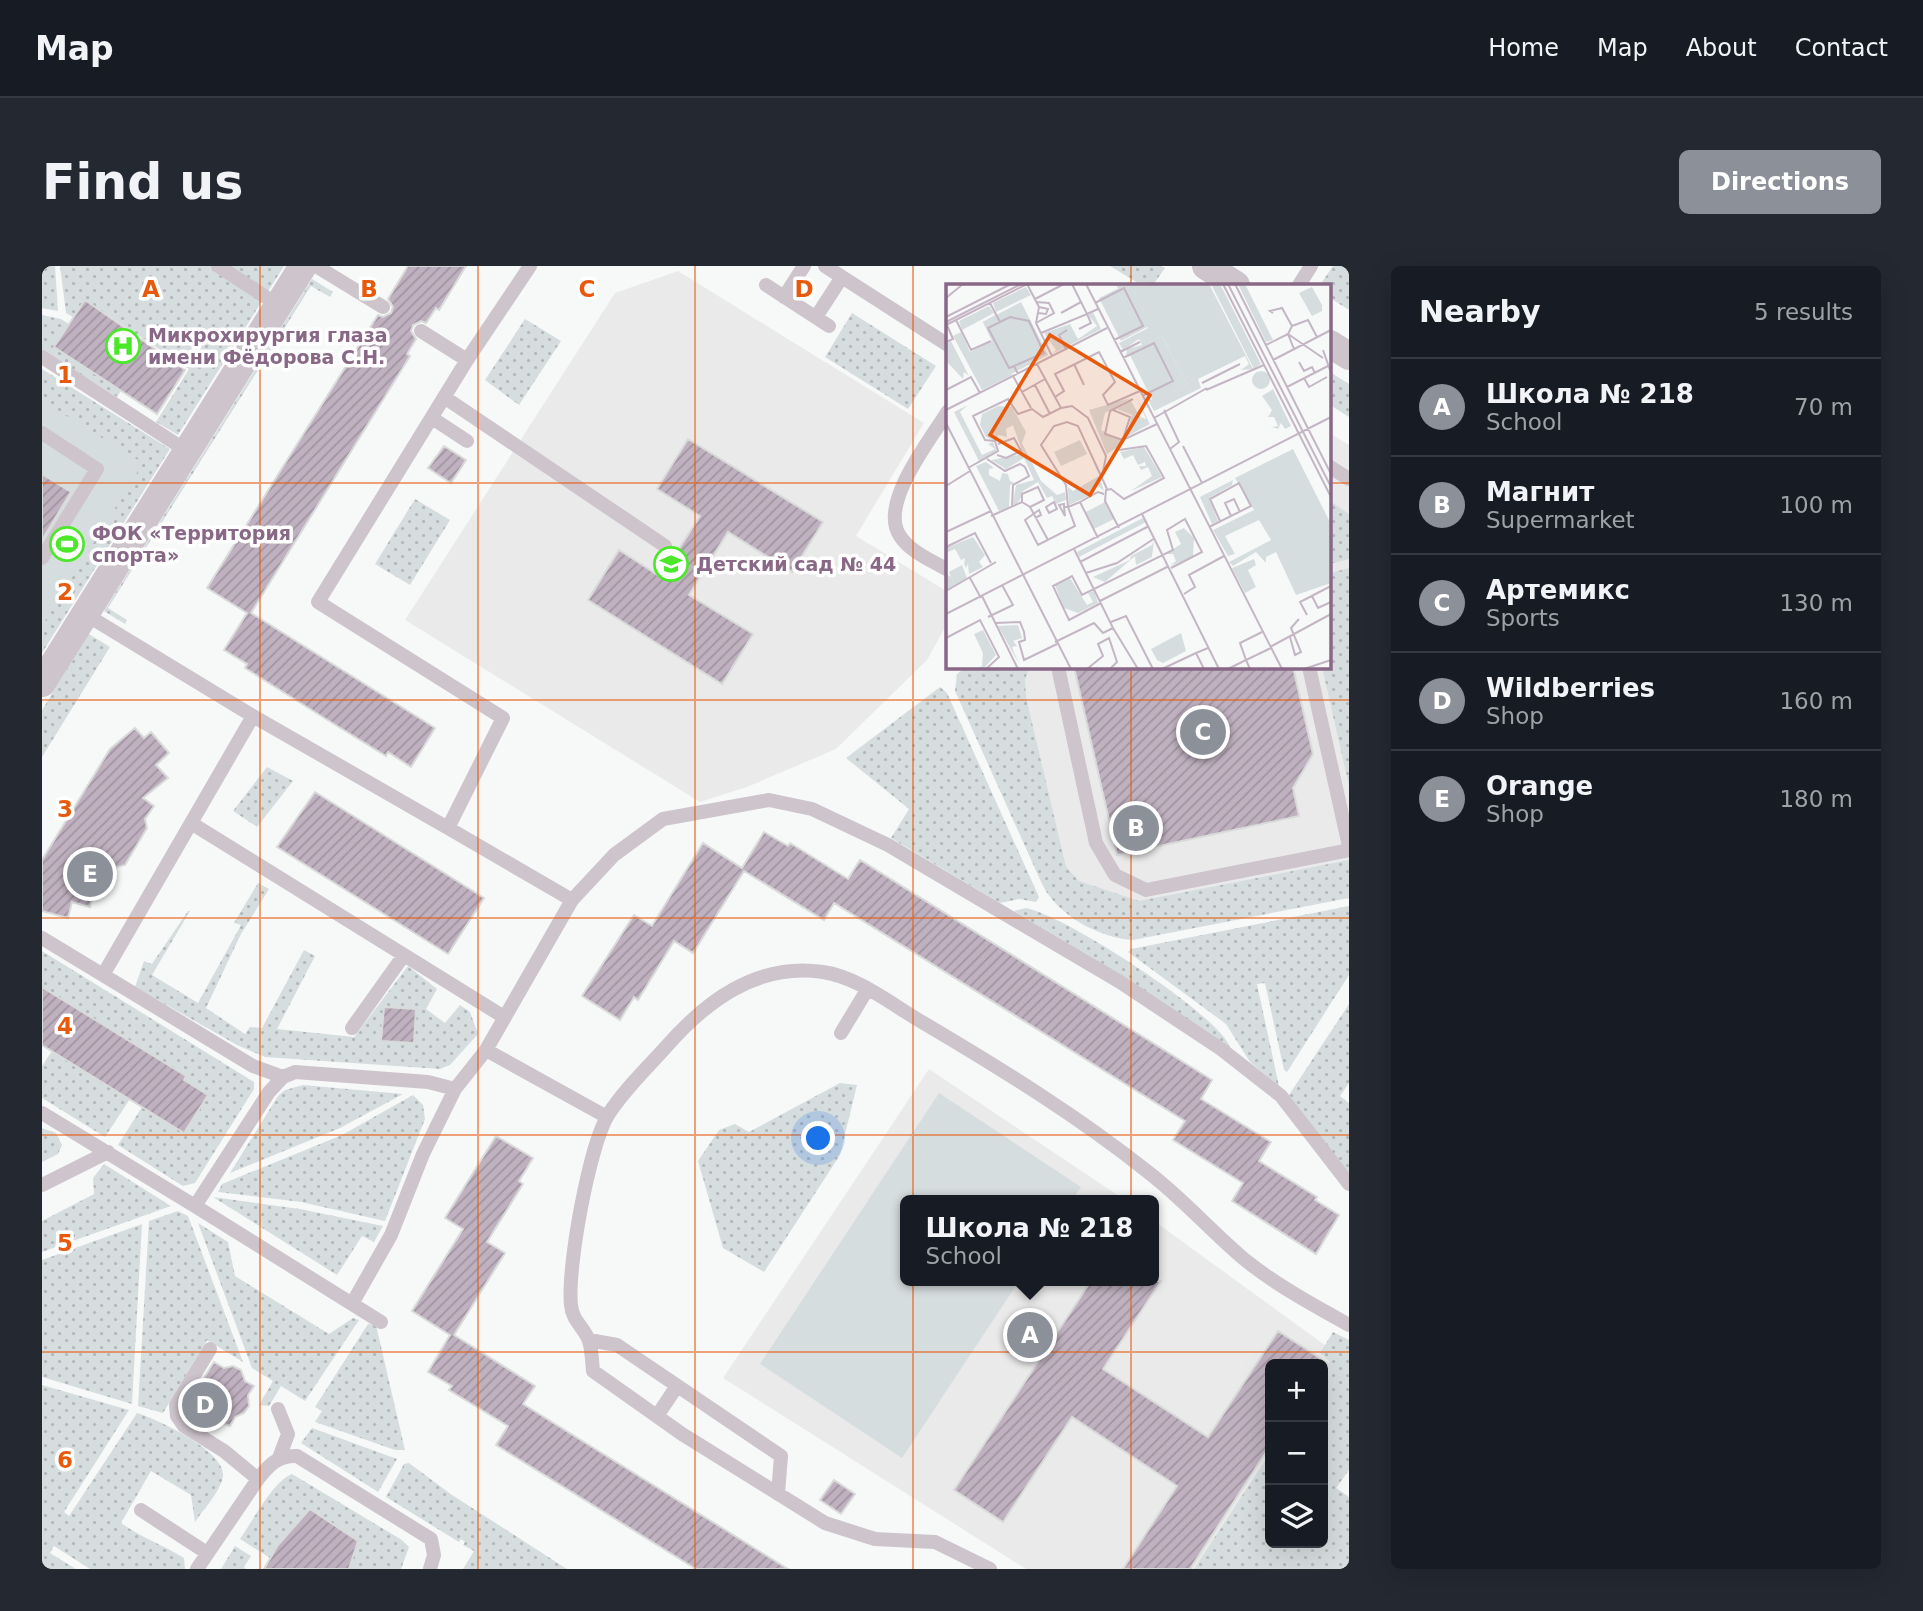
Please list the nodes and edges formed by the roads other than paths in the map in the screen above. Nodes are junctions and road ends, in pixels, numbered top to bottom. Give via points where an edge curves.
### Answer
1 (218, 266) edge
2 (303, 266) edge
3 (316, 266) edge
4 (530, 266) edge
5 (804, 266) edge
6 (825, 266) edge
7 (1311, 266) edge
8 (842, 277) junction
9 (1300, 284) edge
10 (766, 285) dead end
11 (784, 297) junction
12 (278, 305) junction
13 (383, 307) dead end
14 (816, 317) junction
15 (829, 326) dead end
16 (421, 331) dead end
17 (946, 344) edge
18 (1332, 345) edge
19 (1349, 356) edge
20 (42, 357) edge
21 (467, 360) junction
22 (444, 397) junction
23 (946, 414) edge
24 (432, 418) junction
25 (42, 433) edge
26 (467, 441) dead end
27 (187, 451) junction
28 (1332, 468) edge
29 (1349, 479) edge
30 (665, 546) dead end
31 (42, 558) edge
32 (946, 569) edge
33 (85, 614) junction
34 (1058, 668) edge
35 (1309, 668) edge
36 (42, 683) edge
37 (253, 716) junction
38 (191, 823) junction
39 (448, 828) junction
40 (1349, 848) edge
41 (572, 900) junction
42 (42, 938) edge
43 (404, 955) junction
44 (103, 975) junction
45 (867, 990) junction
46 (504, 1017) junction
47 (352, 1028) dead end
48 (842, 1033) dead end
49 (486, 1050) junction
50 (283, 1077) junction
51 (455, 1089) junction
52 (42, 1113) edge
53 (607, 1117) junction
54 (108, 1152) junction
55 (1349, 1184) edge
56 (42, 1185) edge
57 (195, 1206) junction
58 (353, 1302) junction
59 (381, 1322) dead end
60 (1349, 1325) edge
61 (589, 1340) junction
62 (210, 1349) dead end
63 (677, 1386) junction
64 (278, 1409) dead end
65 (657, 1416) junction
66 (279, 1458) junction
67 (258, 1479) junction
68 (778, 1494) junction
69 (141, 1510) dead end
70 (207, 1553) junction
71 (197, 1569) edge
72 (430, 1569) edge
73 (990, 1569) edge

1 - 12 lane
2 - 12 street
3 - 13 lane
4 - 21 lane
5 - 11 lane
6 - 8 lane
7 - 9 lane
8 - 14 lane
8 - 17 lane
10 - 11 lane
11 - 14 lane
12 - 27 street
14 - 15 lane
16 - 21 lane
18 - 19 street
20 - 27 lane
21 - 22 lane
22 - 24 lane
22 - 30 lane
23 - 32 lane via 898,495 894,520 901,539
24 - 26 lane
24 - 39 lane via 318,602 503,718
25 - 31 lane via 97,469
27 - 33 street
28 - 29 lane
33 - 36 street
33 - 37 lane
34 - 40 lane via 1097,843 1115,875 1131,885 1146,890
35 - 40 lane
37 - 38 lane
37 - 39 lane
38 - 43 lane
38 - 44 lane
39 - 41 lane
41 - 46 lane
41 - 55 lane via 614,855 663,819 769,800 812,808 900,851 1120,982 1221,1049 1281,1096
42 - 44 lane
43 - 46 lane
43 - 47 lane
44 - 50 lane via 253,1066
45 - 48 lane
45 - 53 lane via 840,975 819,971 773,974 738,986 693,1016
45 - 60 lane via 1118,1149 1172,1191 1245,1259 1292,1293
46 - 49 lane
49 - 51 lane
49 - 53 lane
50 - 51 lane via 295,1072 428,1082
50 - 57 lane
51 - 58 lane via 391,1235
52 - 54 lane
53 - 61 lane via 588,1177 572,1282 573,1315
54 - 56 lane
54 - 57 lane
57 - 58 lane
58 - 59 lane
61 - 63 lane via 617,1345
61 - 65 lane via 593,1371
62 - 67 lane via 176,1405 177,1416 184,1426
63 - 65 lane
63 - 68 lane via 781,1456
64 - 66 lane via 288,1434
65 - 68 lane
66 - 67 lane
66 - 72 lane via 297,1456 431,1539 434,1555
67 - 70 lane
68 - 73 lane via 843,1531 876,1539 934,1542
69 - 70 lane
70 - 71 lane

